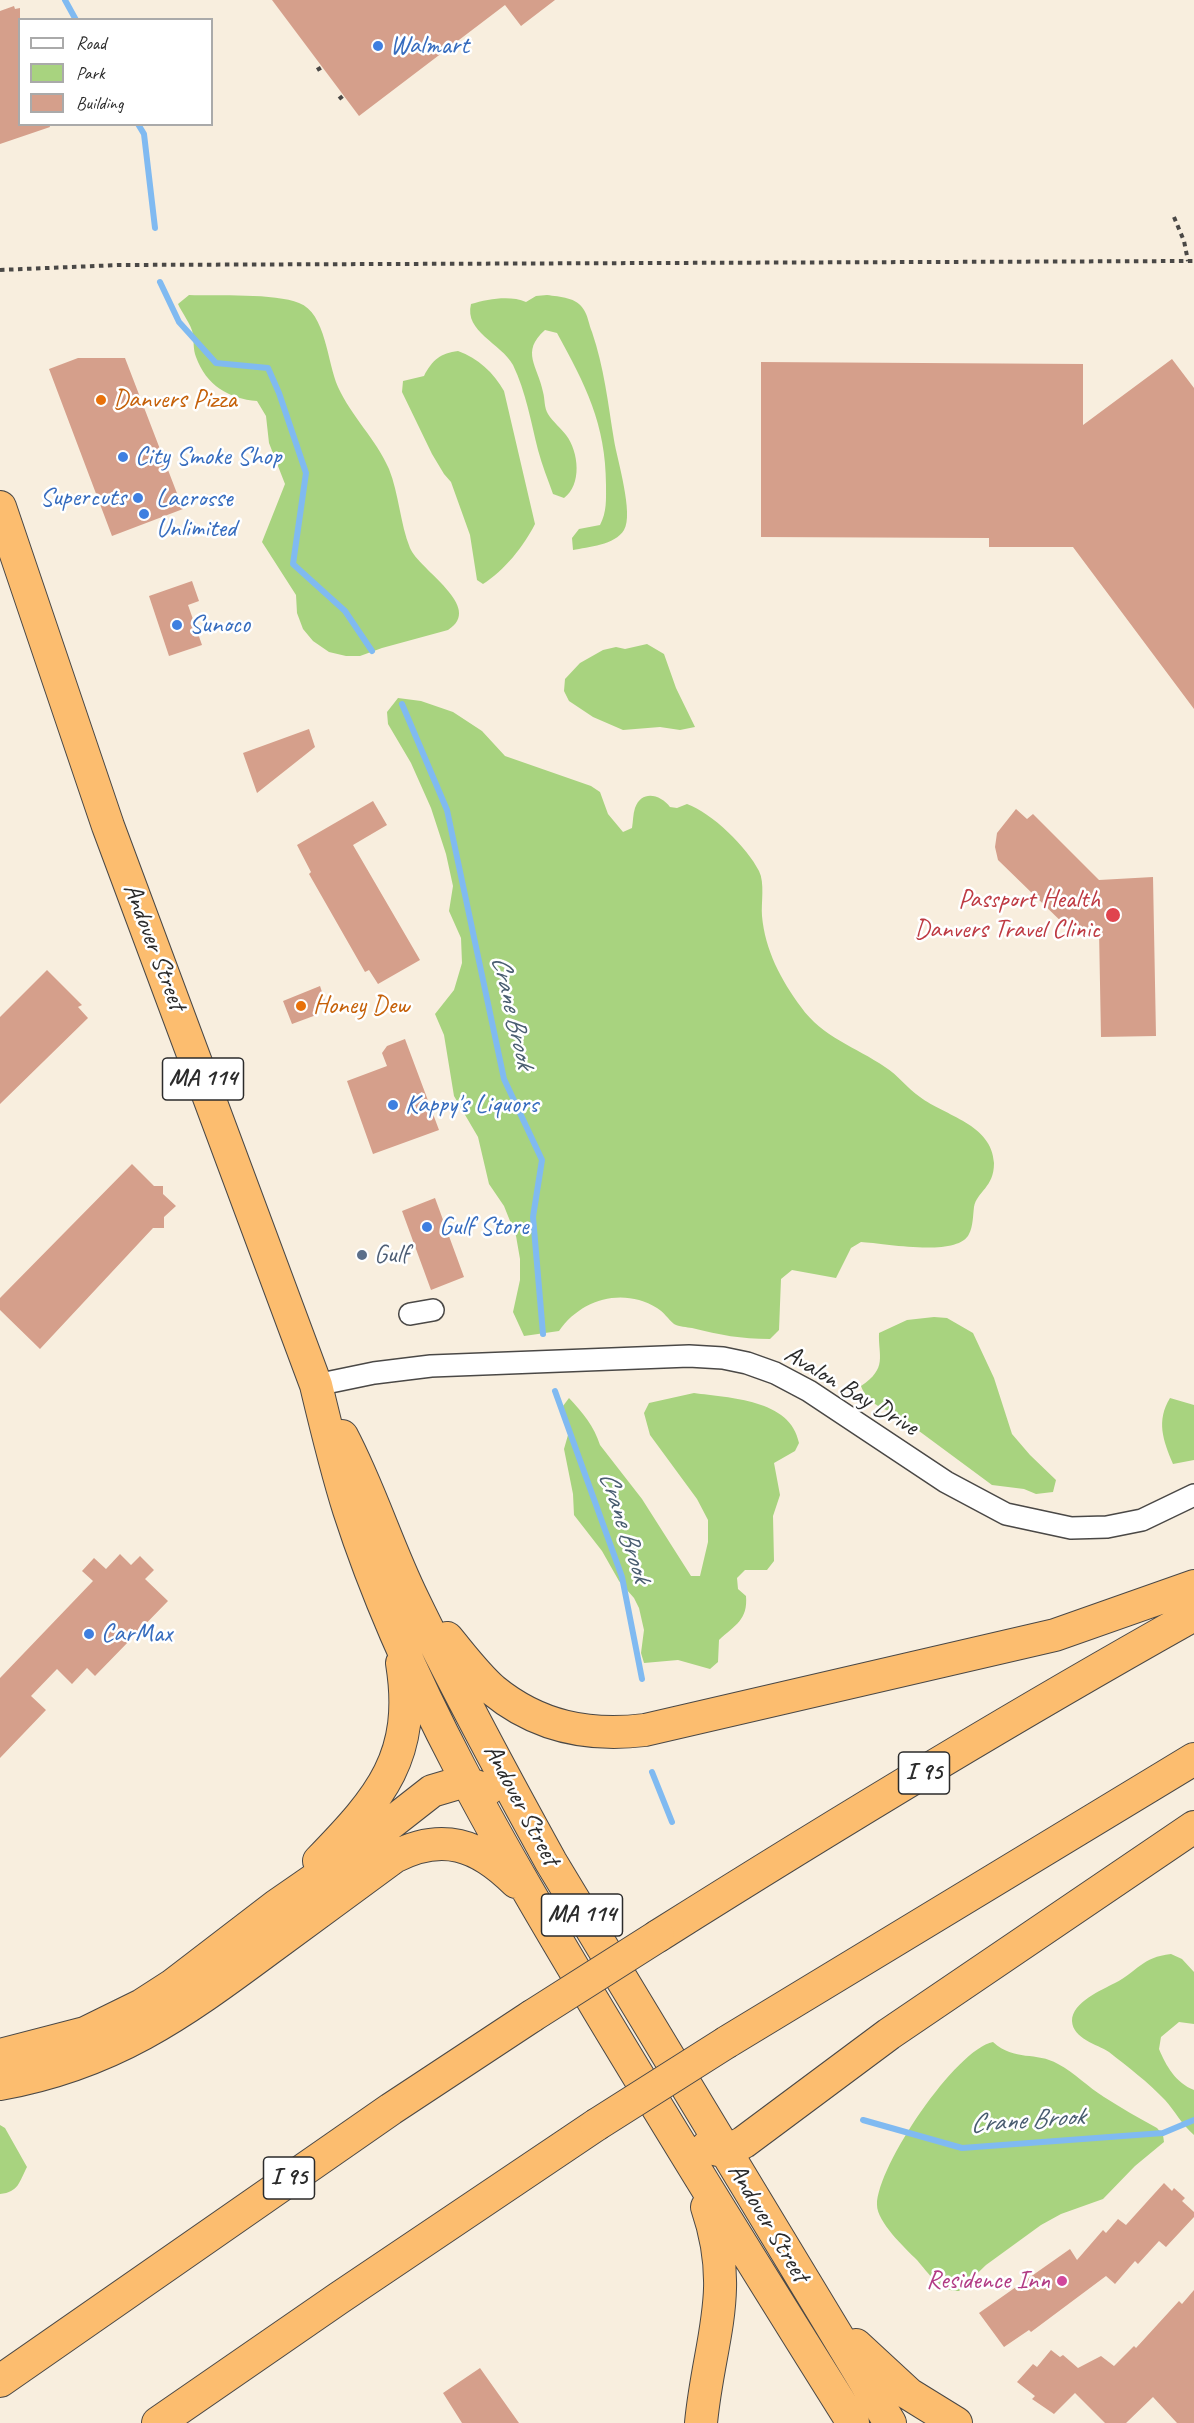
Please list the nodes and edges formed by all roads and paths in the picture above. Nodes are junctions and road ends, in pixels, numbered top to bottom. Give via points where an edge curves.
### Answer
1 (322, 67) dead end
2 (317, 70) dead end
3 (344, 95) dead end
4 (339, 99) dead end
5 (1174, 217) dead end
6 (1188, 261) junction
7 (1194, 261) edge
8 (0, 270) edge
9 (0, 507) edge
10 (433, 1310) dead end
11 (410, 1314) dead end
12 (316, 1384) junction
13 (1194, 1495) edge
14 (1194, 1586) edge
15 (412, 1597) junction
16 (1194, 1616) edge
17 (397, 1635) junction
18 (1194, 1759) edge
19 (470, 1784) junction
20 (531, 1826) junction
21 (1194, 1827) edge
22 (532, 1898) junction
23 (276, 1906) junction
24 (0, 2055) edge
25 (0, 2084) edge
26 (655, 2105) junction
27 (726, 2152) junction
28 (688, 2158) junction
29 (805, 2284) junction
30 (50, 2346) junction
31 (0, 2374) edge
32 (0, 2381) edge
33 (158, 2423) edge
34 (701, 2423) edge
35 (853, 2423) edge
36 (890, 2423) edge
37 (956, 2423) edge

1 - 2 path
3 - 4 path
5 - 6 path
6 - 7 path
6 - 8 path via 118,265
9 - 12 highway, Andover Street / MA 114 via 108,826
10 - 11 street
12 - 13 street, Avalon Bay Drive via 431,1366 723,1358 775,1373 809,1391 946,1482 1006,1514 1071,1528 1107,1527 1142,1520
12 - 15 highway, Andover Street / MA 114 via 358,1466
12 - 17 highway, Andover Street / MA 114 via 349,1511
14 - 15 highway via 1055,1635 618,1733 567,1728 517,1707 471,1668
15 - 20 highway, Andover Street / MA 114
16 - 30 highway, I 95, bridge via 1042,1702 658,1935 391,2109
17 - 19 highway, Andover Street / MA 114
17 - 23 highway via 406,1701 402,1739 393,1769 380,1792
18 - 33 highway, bridge via 596,2125
19 - 20 highway via 489,1791
19 - 22 highway, Andover Street / MA 114
19 - 23 highway via 446,1785 432,1791
20 - 27 highway, Andover Street / MA 114
21 - 27 highway via 889,2034
22 - 25 highway via 484,1855 436,1843 414,1847 394,1857 207,1995 144,2035 75,2065
22 - 26 highway, Andover Street / MA 114
23 - 24 highway via 142,2004 85,2033
26 - 27 highway via 694,2140
26 - 28 highway, Andover Street / MA 114
27 - 29 highway, Andover Street / MA 114
28 - 34 highway via 716,2232 721,2268 718,2322
28 - 35 highway, Andover Street / MA 114
29 - 36 highway, Andover Street / MA 114
29 - 37 highway via 838,2326 886,2375
30 - 31 highway
30 - 32 highway, I 95

